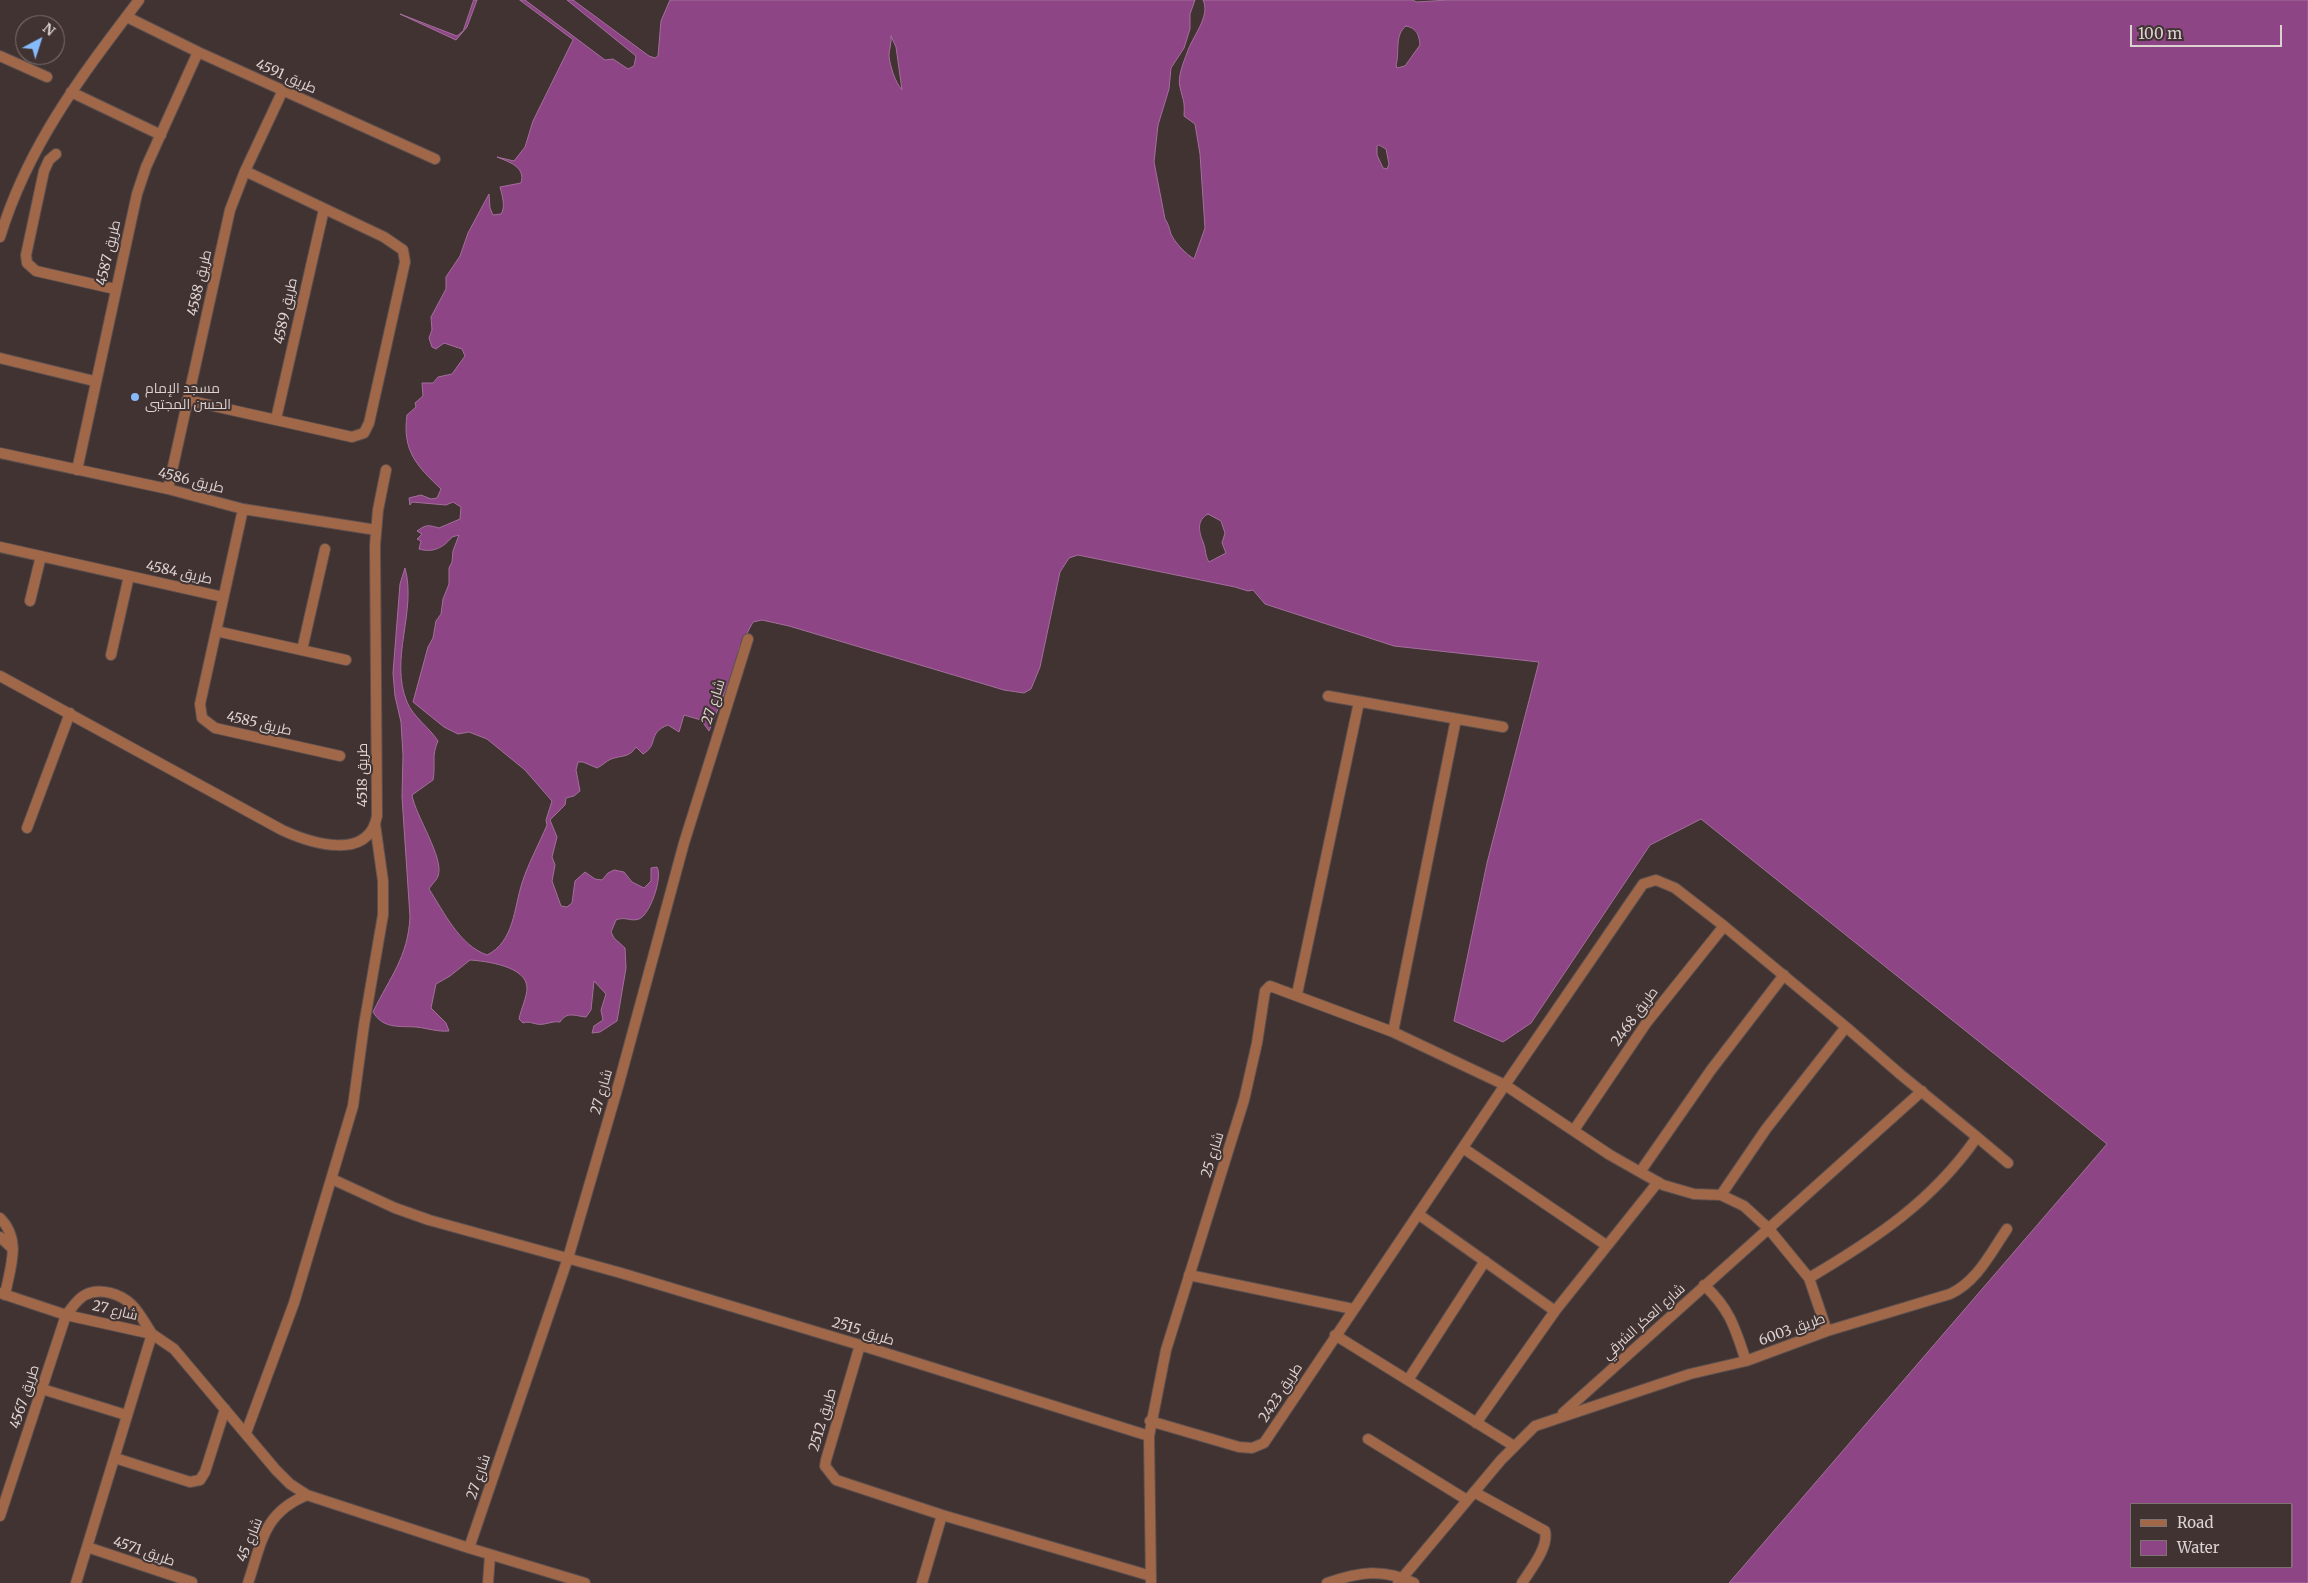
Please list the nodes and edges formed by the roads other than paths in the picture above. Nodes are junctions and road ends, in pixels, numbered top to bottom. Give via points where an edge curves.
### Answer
1 (139, 0) edge
2 (126, 17) junction
3 (198, 52) junction
4 (0, 56) edge
5 (47, 77) dead end
6 (282, 90) junction
7 (71, 92) junction
8 (161, 135) junction
9 (56, 154) dead end
10 (436, 159) dead end
11 (245, 171) junction
12 (324, 209) junction
13 (0, 237) edge
14 (116, 290) junction
15 (0, 358) edge
16 (94, 381) junction
17 (187, 400) junction
18 (276, 419) junction
19 (0, 452) edge
20 (76, 470) junction
21 (386, 470) dead end
22 (168, 489) junction
23 (243, 509) junction
24 (376, 530) junction
25 (0, 547) edge
26 (325, 548) dead end
27 (41, 556) junction
28 (129, 576) junction
29 (224, 597) junction
30 (30, 601) dead end
31 (216, 631) junction
32 (748, 639) dead end
33 (302, 650) junction
34 (111, 655) dead end
35 (346, 660) dead end
36 (0, 676) edge
37 (1328, 696) dead end
38 (1359, 702) junction
39 (70, 713) junction
40 (1456, 719) junction
41 (1503, 727) dead end
42 (340, 756) dead end
43 (375, 824) junction
44 (28, 828) dead end
45 (1724, 926) junction
46 (1784, 975) junction
47 (1297, 994) junction
48 (1846, 1027) junction
49 (1393, 1032) junction
50 (1505, 1085) junction
51 (1922, 1091) junction
52 (1574, 1130) junction
53 (1977, 1136) junction
54 (1463, 1148) junction
55 (2008, 1163) dead end
56 (1640, 1172) junction
57 (332, 1179) junction
58 (1658, 1182) junction
59 (1722, 1195) junction
60 (1418, 1214) junction
61 (0, 1218) edge
62 (1768, 1228) junction
63 (2007, 1229) dead end
64 (0, 1237) edge
65 (1606, 1245) junction
66 (13, 1249) junction
67 (568, 1258) junction
68 (1485, 1262) junction
69 (1189, 1275) junction
70 (1809, 1278) junction
71 (1704, 1285) junction
72 (2, 1294) edge
73 (1353, 1309) junction
74 (1555, 1311) junction
75 (66, 1315) junction
76 (1827, 1332) junction
77 (152, 1334) junction
78 (1335, 1335) junction
79 (860, 1345) junction
80 (1746, 1361) junction
81 (1408, 1380) junction
82 (42, 1389) junction
83 (225, 1409) junction
84 (126, 1415) junction
85 (1560, 1416) junction
86 (1150, 1421) junction
87 (1476, 1423) junction
88 (246, 1433) junction
89 (1149, 1436) junction
90 (1368, 1439) dead end
91 (1514, 1446) junction
92 (116, 1458) junction
93 (4, 1490) edge
94 (1474, 1492) junction
95 (308, 1495) junction
96 (1467, 1500) junction
97 (942, 1515) junction
98 (0, 1516) edge
99 (87, 1547) junction
100 (469, 1548) junction
101 (490, 1554) junction
102 (1151, 1579) edge
103 (1400, 1580) edge
104 (192, 1582) edge
105 (76, 1583) edge
106 (248, 1583) edge
107 (488, 1583) edge
108 (585, 1583) edge
109 (922, 1583) edge
110 (1327, 1583) edge
111 (1414, 1583) edge
112 (1522, 1583) edge

1 - 2 street
2 - 3 street, طريق 4591
2 - 7 street
3 - 6 street, طريق 4591
3 - 8 street, طريق 4587
4 - 5 street
6 - 10 street, طريق 4591
6 - 11 street, طريق 4588
7 - 8 street
7 - 13 street via 30,159
8 - 14 street, طريق 4587 via 137,194
9 - 14 street via 44,171 27,263 36,271
11 - 12 street
11 - 17 street, طريق 4588 via 230,210
12 - 18 street, طريق 4589
12 - 18 street via 398,244 405,256 369,423 364,433 352,437
14 - 16 street, طريق 4587
15 - 16 street
16 - 20 street, طريق 4587
17 - 18 street
17 - 22 street, طريق 4588
19 - 20 street, طريق 4586
20 - 22 street, طريق 4586
21 - 24 street, طريق 4518
22 - 23 street, طريق 4586
23 - 24 street, طريق 4586
23 - 29 street, طريق 4585
24 - 43 street, طريق 4518 via 378,751
25 - 27 street, طريق 4584
26 - 33 street
27 - 28 street, طريق 4584
27 - 30 street
28 - 29 street, طريق 4584
28 - 34 street, طريق 4584
29 - 31 street, طريق 4585
31 - 33 street
31 - 42 street, طريق 4585 via 200,704 202,718 207,724
32 - 67 street, شارع 27 via 682,850
33 - 35 street
36 - 39 street, طريق 4518
37 - 38 street
38 - 40 street
38 - 47 street
39 - 43 street, طريق 4518 via 304,840 347,845 365,839
39 - 44 street
40 - 41 street
40 - 49 street
43 - 57 street via 383,881 381,932 353,1106
45 - 46 street
45 - 50 street, طريق 2423 via 1666,883 1656,880 1644,884
45 - 52 street, طريق 2468 via 1647,1022
46 - 48 street
46 - 56 street via 1711,1070
47 - 49 street, شارع 25
47 - 69 street, شارع 25 via 1275,986 1265,991 1244,1100
48 - 51 street
48 - 59 street via 1766,1129
49 - 50 street, شارع 25
50 - 52 street, شارع 25
50 - 54 street, طريق 2423
51 - 53 street
51 - 62 street, شارع العكر الشرقي
52 - 56 street, شارع 25
53 - 55 street
53 - 70 street via 1942,1178 1904,1215 1867,1243
54 - 60 street, طريق 2423
54 - 65 street
56 - 58 street, شارع 25
57 - 67 street, طريق 2515 via 429,1220
57 - 88 street via 294,1303
58 - 59 street, شارع 25 via 1684,1192
58 - 65 street
59 - 62 street via 1744,1206
60 - 68 street
60 - 73 street, طريق 2423
61 - 66 street via 12,1235
62 - 70 street
62 - 71 street, شارع العكر الشرقي
63 - 76 street, طريق 6003 via 1974,1277 1961,1288
64 - 66 street
65 - 74 street
66 - 72 street
67 - 79 street, طريق 2515
67 - 100 street, شارع 27
68 - 74 street
68 - 81 street
69 - 73 street
69 - 86 street, شارع 25 via 1166,1350
70 - 76 street
71 - 80 street via 1721,1300 1733,1322
71 - 85 street, شارع العكر الشرقي
72 - 75 street, شارع 27
73 - 78 street, طريق 2423
74 - 87 street
75 - 77 street, شارع 27
75 - 77 street via 86,1294 105,1292 131,1305
75 - 82 street, طريق 4567
76 - 80 street, طريق 6003
77 - 83 street, شارع 27 via 174,1349
77 - 84 street
78 - 81 street
78 - 86 street, طريق 2423 via 1264,1443 1252,1448 1239,1447
79 - 89 street, طريق 2515
79 - 97 street, طريق 2512 via 825,1466 836,1480
80 - 85 street, طريق 6003 via 1690,1374
81 - 87 street
82 - 84 street
82 - 93 street, طريق 4567
83 - 88 street, شارع 27
83 - 92 street via 200,1480 190,1482
84 - 92 street
85 - 91 street, شارع العكر الشرقي via 1535,1426
86 - 89 street, شارع 25
87 - 91 street
88 - 95 street, شارع 27 via 290,1484
89 - 102 street, شارع 25
90 - 96 street
91 - 94 street, شارع العكر الشرقي
92 - 99 street
93 - 98 street, طريق 4567
94 - 96 street, شارع العكر الشرقي
94 - 112 street via 1545,1531 1544,1546
95 - 100 street, شارع 27
95 - 106 street, شارع 45 via 292,1501 267,1526
96 - 103 street, شارع العكر الشرقي
97 - 102 street, طريق 2512
97 - 109 street
99 - 104 street, طريق 4571
99 - 105 street
100 - 101 street, شارع 27
101 - 107 street
101 - 108 street, شارع 27
103 - 110 street via 1383,1572 1371,1572
103 - 111 street

